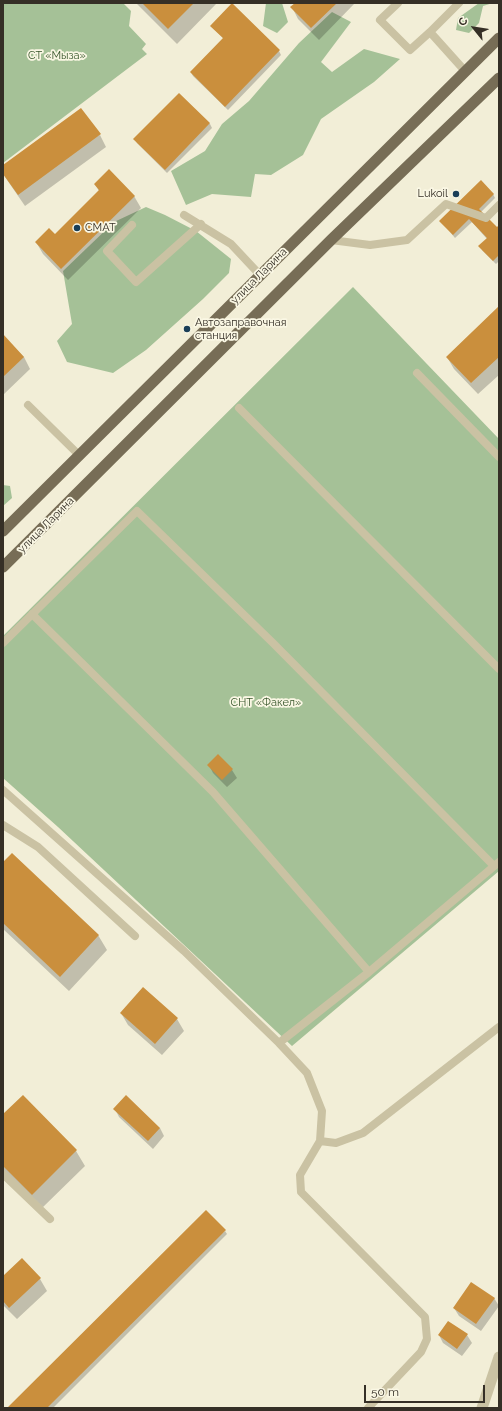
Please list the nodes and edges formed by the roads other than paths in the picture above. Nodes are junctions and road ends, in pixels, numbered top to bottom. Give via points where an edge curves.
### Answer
1 (398, 3) edge
2 (459, 3) edge
3 (430, 32) junction
4 (499, 38) edge
5 (465, 71) junction
6 (499, 78) edge
7 (499, 205) edge
8 (184, 215) dead end
9 (201, 224) junction
10 (132, 225) dead end
11 (331, 240) junction
12 (260, 275) junction
13 (417, 373) dead end
14 (28, 405) dead end
15 (239, 408) dead end
16 (80, 456) junction
17 (499, 457) edge
18 (3, 532) edge
19 (3, 567) edge
20 (32, 614) junction
21 (3, 643) edge
22 (499, 669) edge
23 (3, 790) edge
24 (3, 825) edge
25 (497, 864) edge
26 (135, 936) dead end
27 (369, 972) junction
28 (499, 1027) edge
29 (279, 1043) junction
30 (320, 1141) junction
31 (3, 1174) edge
32 (50, 1219) dead end
33 (499, 1357) edge
34 (368, 1408) edge
35 (482, 1408) edge

1 - 3 lane via 380,20 410,50
2 - 3 lane
3 - 5 lane
4 - 5 main road, улица Ларина
5 - 12 main road, улица Ларина
6 - 11 main road, улица Ларина
7 - 11 lane via 486,218 446,204 407,240 370,245
8 - 9 lane
9 - 10 lane via 136,282 107,251
9 - 12 lane via 232,244
11 - 19 main road, улица Ларина
12 - 16 main road, улица Ларина
13 - 17 lane
14 - 16 lane
15 - 22 lane
16 - 18 main road, улица Ларина
20 - 21 lane
20 - 25 lane via 137,511
20 - 27 lane via 213,792
23 - 29 lane via 184,951
24 - 26 lane via 38,847
25 - 27 lane
27 - 29 lane
28 - 30 lane via 362,1133 336,1143
29 - 30 lane via 307,1073 322,1111
30 - 34 lane via 300,1175 301,1192 425,1317 427,1339 421,1352
31 - 32 lane
33 - 35 street

